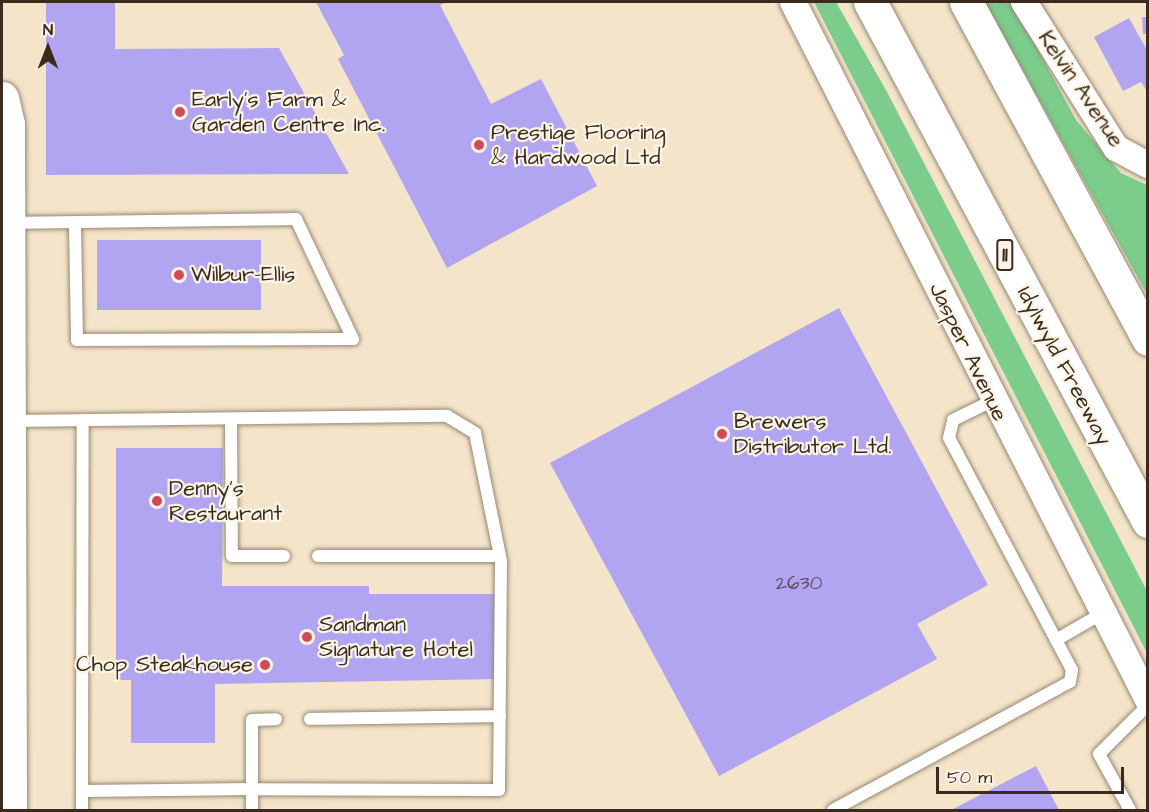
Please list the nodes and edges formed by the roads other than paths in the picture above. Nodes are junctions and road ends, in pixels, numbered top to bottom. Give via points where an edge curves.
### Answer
1 (793, 2) edge
2 (870, 2) edge
3 (966, 2) edge
4 (1024, 2) edge
5 (2, 98) edge
6 (1148, 165) edge
7 (9, 223) junction
8 (75, 223) junction
9 (1148, 339) edge
10 (992, 401) junction
11 (231, 419) junction
12 (83, 420) junction
13 (10, 421) junction
14 (6, 500) edge
15 (1145, 518) edge
16 (284, 556) dead end
17 (318, 556) dead end
18 (500, 556) junction
19 (1101, 614) junction
20 (1056, 640) junction
21 (1148, 703) edge
22 (500, 716) junction
23 (276, 719) dead end
24 (310, 719) dead end
25 (252, 789) junction
26 (82, 791) junction
27 (10, 810) edge
28 (82, 810) edge
29 (252, 810) edge
30 (833, 810) edge
31 (1130, 810) edge

1 - 10 street, Jasper Avenue
2 - 15 main road, Idylwyld Freeway / 11
3 - 9 main road
4 - 6 street, Kelvin Avenue via 1116,148
5 - 7 main road via 8,124
7 - 8 lane
7 - 13 main road
8 - 8 lane via 296,219 353,339 77,340
10 - 19 street, Jasper Avenue
10 - 20 lane via 953,420 949,438
11 - 12 lane
11 - 16 lane via 232,556
11 - 18 lane via 447,416 460,422 475,433
12 - 13 lane
12 - 26 lane
13 - 14 main road
14 - 27 main road
17 - 18 lane
18 - 22 lane
19 - 20 lane
19 - 21 street, Jasper Avenue
20 - 30 lane via 1072,670 1064,689
21 - 31 lane via 1099,754
22 - 24 lane
22 - 25 lane via 499,790
23 - 25 lane via 252,720
25 - 26 lane
25 - 29 lane
26 - 28 lane

